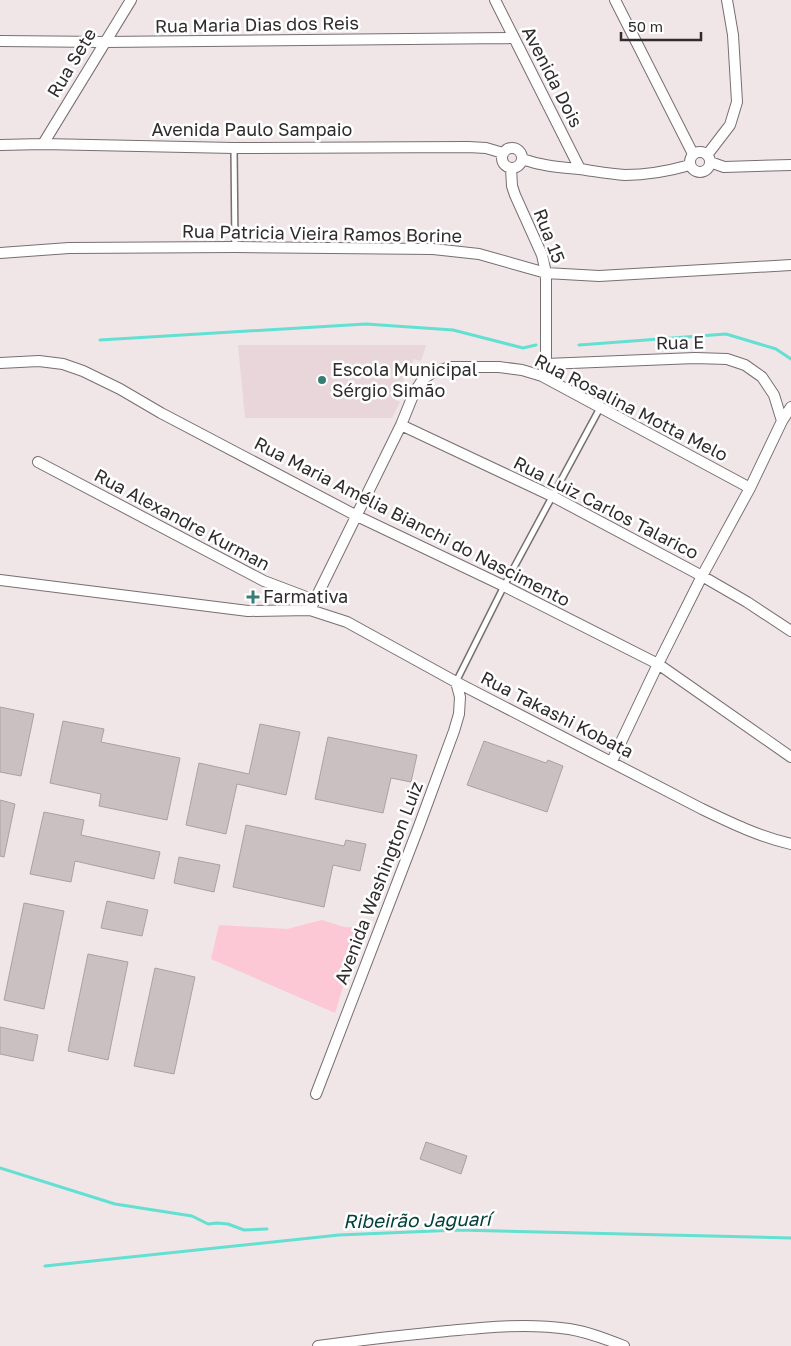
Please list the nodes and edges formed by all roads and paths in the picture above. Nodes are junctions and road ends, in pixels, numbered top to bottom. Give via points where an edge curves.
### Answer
1 (130, 0) edge
2 (495, 0) edge
3 (615, 0) edge
4 (727, 0) edge
5 (514, 38) junction
6 (0, 41) edge
7 (104, 42) junction
8 (43, 144) junction
9 (0, 145) edge
10 (234, 148) junction
11 (503, 153) junction
12 (693, 154) junction
13 (522, 159) junction
14 (708, 159) junction
15 (690, 165) junction
16 (791, 165) edge
17 (511, 168) junction
18 (580, 169) junction
19 (235, 247) junction
20 (0, 253) edge
21 (791, 264) edge
22 (546, 273) junction
23 (0, 364) edge
24 (546, 364) junction
25 (542, 376) junction
26 (600, 407) junction
27 (791, 407) edge
28 (782, 421) junction
29 (401, 425) junction
30 (38, 462) dead end
31 (750, 488) junction
32 (552, 496) junction
33 (357, 516) junction
34 (702, 576) junction
35 (0, 580) edge
36 (504, 586) junction
37 (314, 600) junction
38 (310, 610) junction
39 (791, 632) edge
40 (658, 664) junction
41 (456, 682) junction
42 (791, 757) edge
43 (612, 762) junction
44 (791, 844) edge
45 (316, 1094) dead end
46 (318, 1346) edge
47 (624, 1346) edge

1 - 7 street, Rua Sete
2 - 5 street, Avenida Dois
3 - 12 street
4 - 14 street via 734,35 737,102 730,124
5 - 7 street, Rua Maria Dias dos Reis
5 - 18 street, Avenida Dois
6 - 7 street, Rua Maria Dias dos Reis
7 - 8 street, Rua Sete
8 - 9 street, Avenida Paulo Sampaio
8 - 10 street, Avenida Paulo Sampaio
10 - 11 street, Avenida Paulo Sampaio via 468,146
10 - 19 lane
11 - 13 street, Avenida Paulo Sampaio via 509,148 516,149
11 - 17 street via 504,164
12 - 14 street, Avenida Paulo Sampaio via 700,152
12 - 15 street
13 - 17 street via 518,166
13 - 18 street, Avenida Paulo Sampaio via 548,167
14 - 15 street, Avenida Paulo Sampaio via 706,169 699,172
14 - 16 street, Avenida Paulo Sampaio via 724,166
15 - 18 street, Avenida Paulo Sampaio via 648,174
17 - 22 street, Rua 15 via 515,195 542,255
19 - 20 street, Rua Patricia Vieira Ramos Borine via 69,248
19 - 22 street, Rua Patricia Vieira Ramos Borine via 433,249 479,254
21 - 22 street, Rua Patricia Vieira Ramos Borine via 599,276
22 - 24 street, Rua 15
23 - 33 street, Rua Maria Amélia Bianchi do Nascimento via 39,361 83,371
24 - 25 street, Rua 15
24 - 28 street, Rua E via 727,359 745,365 762,377 774,395
25 - 26 street, Rua Rosalina Motta Melo
25 - 29 street, Rua Rosalina Motta Melo via 498,367 452,367 434,371 423,379 414,393
26 - 31 street, Rua Rosalina Motta Melo
26 - 32 lane
27 - 28 street
28 - 31 street
29 - 32 street, Rua Luiz Carlos Talarico
29 - 33 street
30 - 37 street, Rua Alexandre Kurman via 264,582
31 - 34 street
32 - 34 street, Rua Luiz Carlos Talarico
32 - 36 lane
33 - 36 street, Rua Maria Amélia Bianchi do Nascimento
33 - 37 street
34 - 39 street, Rua Luiz Carlos Talarico
34 - 40 street
35 - 38 street via 248,611
36 - 40 street, Rua Maria Amélia Bianchi do Nascimento
36 - 41 lane
37 - 38 street
38 - 41 street, Rua Takashi Kobata via 347,622
40 - 42 street, Rua Maria Amélia Bianchi do Nascimento
40 - 43 street
41 - 43 street, Rua Takashi Kobata
41 - 45 street, Avenida Washington Luiz via 460,697 454,730
43 - 44 street, Rua Takashi Kobata via 743,828
46 - 47 street via 502,1326 536,1326 571,1329

